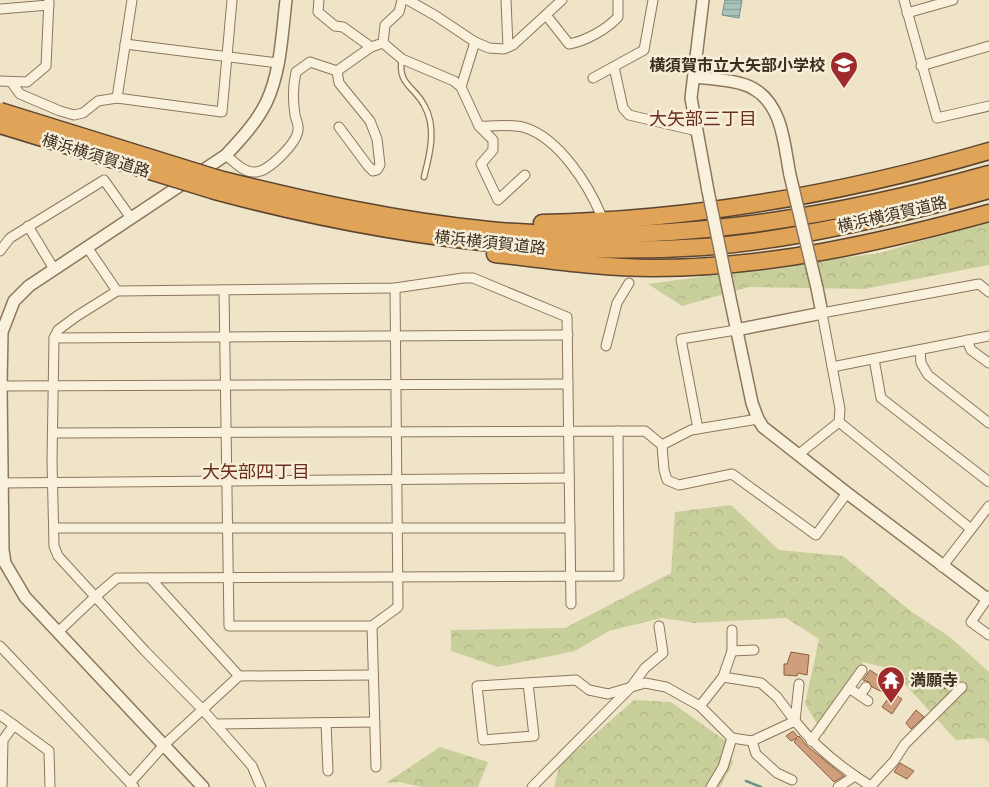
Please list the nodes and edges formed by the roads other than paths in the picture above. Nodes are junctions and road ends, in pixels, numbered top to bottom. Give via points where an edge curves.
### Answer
1 (132, 0) edge
2 (232, 0) edge
3 (286, 0) edge
4 (319, 0) edge
5 (402, 0) edge
6 (408, 0) edge
7 (424, 0) edge
8 (506, 0) edge
9 (562, 0) edge
10 (618, 0) edge
11 (645, 0) edge
12 (653, 0) edge
13 (703, 0) edge
14 (904, 0) edge
15 (954, 0) edge
16 (49, 2) edge
17 (0, 9) edge
18 (429, 13) junction
19 (907, 13) junction
20 (546, 16) junction
21 (475, 42) junction
22 (383, 43) junction
23 (125, 44) junction
24 (989, 46) edge
25 (371, 47) junction
26 (508, 47) junction
27 (227, 56) junction
28 (402, 59) junction
29 (278, 62) junction
30 (921, 66) junction
31 (614, 67) junction
32 (337, 71) junction
33 (694, 76) junction
34 (593, 78) dead end
35 (0, 82) edge
36 (12, 83) junction
37 (461, 87) junction
38 (117, 98) junction
39 (989, 106) edge
40 (0, 111) edge
41 (0, 125) edge
42 (480, 126) junction
43 (338, 127) dead end
44 (697, 132) junction
45 (989, 151) edge
46 (226, 155) junction
47 (989, 174) edge
48 (525, 175) dead end
49 (424, 177) dead end
50 (217, 185) junction
51 (989, 190) edge
52 (267, 205) junction
53 (989, 213) edge
54 (601, 215) dead end
55 (131, 218) junction
56 (412, 220) junction
57 (28, 226) junction
58 (87, 247) junction
59 (0, 251) edge
60 (54, 269) junction
61 (989, 281) edge
62 (629, 283) dead end
63 (978, 284) junction
64 (395, 288) junction
65 (224, 290) junction
66 (117, 291) junction
67 (989, 292) edge
68 (822, 313) junction
69 (736, 330) junction
70 (568, 335) junction
71 (395, 336) junction
72 (989, 336) edge
73 (225, 337) junction
74 (54, 338) junction
75 (967, 340) junction
76 (606, 346) dead end
77 (920, 350) junction
78 (874, 359) junction
79 (989, 364) edge
80 (832, 367) junction
81 (396, 384) junction
82 (568, 384) junction
83 (225, 385) junction
84 (0, 386) edge
85 (53, 386) junction
86 (758, 419) junction
87 (839, 422) junction
88 (989, 423) edge
89 (698, 429) junction
90 (569, 431) junction
91 (618, 431) junction
92 (396, 432) junction
93 (226, 433) junction
94 (53, 434) junction
95 (662, 445) junction
96 (799, 454) junction
97 (569, 478) junction
98 (397, 479) junction
99 (227, 480) junction
100 (53, 482) junction
101 (989, 482) edge
102 (1, 483) edge
103 (847, 493) junction
104 (989, 506) edge
105 (54, 528) junction
106 (570, 528) junction
107 (228, 529) junction
108 (397, 529) junction
109 (971, 529) junction
110 (942, 566) junction
111 (398, 576) junction
112 (570, 576) junction
113 (150, 578) junction
114 (228, 579) junction
115 (96, 596) junction
116 (988, 598) edge
117 (571, 604) dead end
118 (372, 626) junction
119 (659, 626) dead end
120 (732, 630) dead end
121 (58, 632) junction
122 (989, 635) edge
123 (0, 646) edge
124 (754, 650) dead end
125 (732, 651) junction
126 (862, 670) dead end
127 (373, 674) junction
128 (239, 676) junction
129 (723, 676) junction
130 (528, 683) junction
131 (799, 684) dead end
132 (631, 687) junction
133 (866, 687) dead end
134 (962, 687) dead end
135 (849, 688) junction
136 (860, 695) junction
137 (868, 701) dead end
138 (700, 706) junction
139 (203, 710) junction
140 (0, 715) edge
141 (795, 721) junction
142 (326, 722) junction
143 (375, 722) junction
144 (215, 724) junction
145 (14, 725) junction
146 (732, 738) junction
147 (752, 741) junction
148 (811, 741) junction
149 (164, 746) junction
150 (376, 768) dead end
151 (328, 771) dead end
152 (855, 776) junction
153 (792, 780) dead end
154 (132, 785) edge
155 (2, 787) edge
156 (50, 787) edge
157 (203, 787) edge
158 (261, 787) edge
159 (532, 787) edge
160 (712, 787) edge
161 (838, 787) edge
162 (871, 787) edge

1 - 23 street
2 - 27 street
3 - 29 street
4 - 25 street via 318,12
5 - 22 street via 399,12 385,25
6 - 18 street
7 - 18 street
8 - 26 street
9 - 20 street
10 - 20 street via 618,17 612,24 570,44
11 - 12 street
12 - 31 street via 644,50
13 - 33 street
14 - 19 street
15 - 19 street
16 - 17 street
16 - 36 street via 46,66 27,82
18 - 21 street
19 - 30 street
20 - 26 street
21 - 26 street via 489,48
21 - 37 street
22 - 25 street
22 - 28 street
23 - 27 street
23 - 38 street
24 - 30 street
25 - 32 street
27 - 29 street
27 - 38 street via 222,112
28 - 37 street
28 - 49 lane via 402,79 424,105 432,128
29 - 46 street via 267,102 250,130
30 - 39 street via 937,118
31 - 34 street
31 - 44 street via 623,108 628,115
32 - 43 street via 339,83 370,121 377,139 380,165 377,170 373,171 368,166
32 - 46 street via 310,62 296,72 296,139 266,168 256,172 243,170
33 - 44 street via 691,98
33 - 68 street, bridge via 754,88 777,116
35 - 36 street
36 - 38 street via 20,94 74,115 98,101
37 - 42 street
40 - 50 highway, 横浜横須賀道路, bridge
41 - 50 highway, 横浜横須賀道路, bridge
42 - 48 street via 493,140 493,150 481,164 498,200
42 - 54 street via 526,128 549,140 575,170
44 - 69 street, bridge
45 - 56 highway via 836,188 670,215 518,224
46 - 55 street
47 - 56 highway, 横浜横須賀道路 via 844,210 690,231 551,234
50 - 52 highway, 横浜横須賀道路
50 - 56 highway, 横浜横須賀道路
51 - 52 highway, 横浜横須賀道路 via 794,236 703,247 649,249 582,250 455,240 346,223
52 - 53 highway via 320,224 488,254 574,264 655,268 802,256 907,235
55 - 57 street via 104,180
55 - 58 street
57 - 59 street via 10,238
57 - 60 street
58 - 60 street
58 - 66 street
60 - 84 street via 14,301 7,316 2,332
61 - 63 street
62 - 76 street via 617,303
63 - 67 street
63 - 68 street
64 - 65 street
64 - 70 street via 473,278 567,317
64 - 71 street
65 - 66 street
65 - 73 street
66 - 74 street via 58,330
68 - 69 street
68 - 80 street
69 - 86 street
69 - 89 street via 681,339
70 - 71 street
70 - 82 street
71 - 73 street
71 - 81 street
72 - 75 street
73 - 74 street
73 - 83 street
74 - 85 street
75 - 77 street
75 - 79 street via 971,350
77 - 78 street
77 - 88 street via 921,363 928,375
78 - 80 street
78 - 101 street via 881,398
80 - 87 street via 840,409
81 - 82 street
81 - 83 street
81 - 92 street
82 - 90 street
83 - 85 street
83 - 93 street
84 - 85 street
84 - 102 street
85 - 94 street
86 - 89 street
86 - 96 street
87 - 96 street
87 - 109 street
89 - 95 street
90 - 91 street
90 - 92 street
90 - 97 street
91 - 95 street via 645,431
91 - 112 street via 619,576
92 - 93 street
92 - 98 street
93 - 94 street
93 - 99 street
94 - 100 street
95 - 103 street via 667,480 679,485 732,474 816,535
96 - 103 street
97 - 98 street
97 - 106 street
98 - 99 street
98 - 108 street
99 - 100 street
99 - 107 street
100 - 102 street
100 - 105 street
102 - 121 street via 6,563 25,597
103 - 110 street
104 - 109 street
105 - 107 street
105 - 115 street via 54,546 58,556
106 - 108 street
106 - 112 street
107 - 108 street
107 - 114 street
108 - 111 street
109 - 110 street
110 - 116 street
111 - 112 street
111 - 114 street
111 - 118 street via 398,607
112 - 117 street
113 - 114 street
113 - 115 street via 117,578
113 - 128 street
114 - 118 street via 229,626
115 - 121 street
115 - 139 street
116 - 122 street via 971,622
118 - 127 street
119 - 132 street via 663,653 645,668
120 - 125 street
121 - 149 street
123 - 154 street
124 - 125 street
125 - 129 street
126 - 135 street
127 - 128 street
127 - 143 street
128 - 139 street
129 - 138 street
129 - 141 street via 761,683 777,697
130 - 130 street via 534,736 483,740 477,686
130 - 132 street via 576,680 588,690 608,694
131 - 141 street
132 - 138 street via 646,683 666,687
132 - 159 street
133 - 136 street
134 - 162 street via 905,744
135 - 136 street
135 - 148 street
136 - 137 street
138 - 146 street
139 - 144 street
139 - 149 street
140 - 145 street
141 - 147 street
141 - 148 street
142 - 143 street
142 - 144 street
142 - 151 street
143 - 150 street
144 - 158 street via 252,766
145 - 155 street via 3,740
145 - 156 street via 49,751
146 - 147 street
146 - 160 street via 723,767
147 - 153 street via 756,754 777,773
148 - 152 street
149 - 154 street
149 - 157 street
152 - 161 street
152 - 162 street

